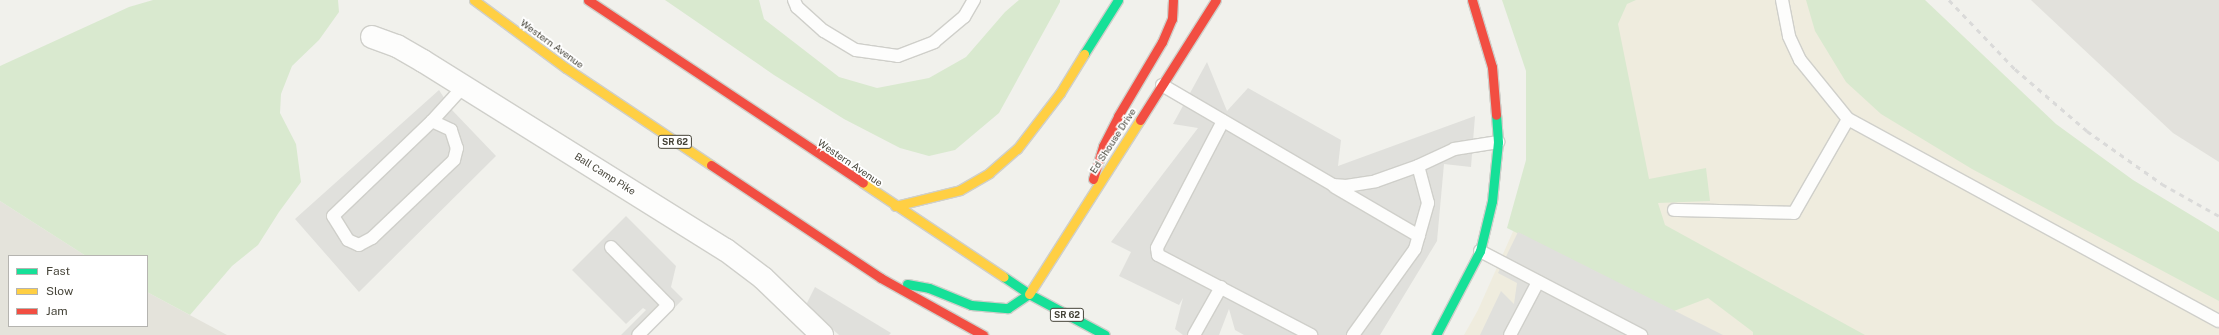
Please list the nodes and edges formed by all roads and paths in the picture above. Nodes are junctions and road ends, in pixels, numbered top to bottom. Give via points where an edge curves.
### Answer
1 (474, 0) edge
2 (588, 0) edge
3 (794, 0) edge
4 (974, 0) edge
5 (1118, 0) edge
6 (1173, 0) edge
7 (1216, 0) edge
8 (1472, 0) edge
9 (1782, 0) edge
10 (372, 37) dead end
11 (1162, 85) junction
12 (464, 86) junction
13 (1848, 119) junction
14 (432, 121) junction
15 (1223, 121) junction
16 (1498, 142) junction
17 (1418, 166) junction
18 (1333, 185) junction
19 (1086, 205) junction
20 (895, 206) junction
21 (1674, 210) dead end
22 (1419, 236) junction
23 (611, 247) dead end
24 (1480, 251) junction
25 (881, 278) junction
26 (1538, 282) junction
27 (1221, 287) junction
28 (1029, 294) junction
29 (2219, 321) edge
30 (638, 335) edge
31 (822, 335) edge
32 (983, 335) edge
33 (1105, 335) edge
34 (1194, 335) edge
35 (1311, 335) edge
36 (1353, 335) edge
37 (1436, 335) edge
38 (1510, 335) edge
39 (1641, 335) edge

1 - 25 main road, Western Avenue / SR 62 via 566,68
2 - 20 main road, Western Avenue / SR 62
3 - 4 lane via 797,7 824,31 856,50 898,56 934,42 964,17
5 - 20 main road via 1060,93 1017,149 989,173 960,190
6 - 19 main road via 1172,19 1162,42 1103,146
7 - 11 main road, Ed Shouse Drive
8 - 16 main road via 1492,67
9 - 13 lane via 1789,36 1800,60
10 - 12 street, Ball Camp Pike via 397,46
11 - 15 lane
11 - 19 main road, Ed Shouse Drive
12 - 14 lane
12 - 31 street, Ball Camp Pike via 726,250 763,278
13 - 21 lane via 1794,214
13 - 29 lane
14 - 14 lane via 333,216 348,240 359,245 372,238 454,160 457,148 451,130
15 - 18 lane
15 - 27 lane via 1157,248 1158,255
16 - 17 lane via 1454,149
16 - 24 main road via 1492,201
17 - 18 lane via 1376,181 1346,186
17 - 22 lane via 1428,203
18 - 22 lane
19 - 28 main road, Ed Shouse Drive
20 - 28 main road, Western Avenue / SR 62
22 - 36 lane via 1415,249
23 - 30 lane via 668,305
24 - 26 lane
24 - 37 main road
25 - 28 main road via 928,288 971,305 1008,308
25 - 32 main road, Western Avenue
26 - 38 lane
26 - 39 lane
27 - 34 lane
27 - 35 lane
28 - 33 main road, Western Avenue / SR 62

